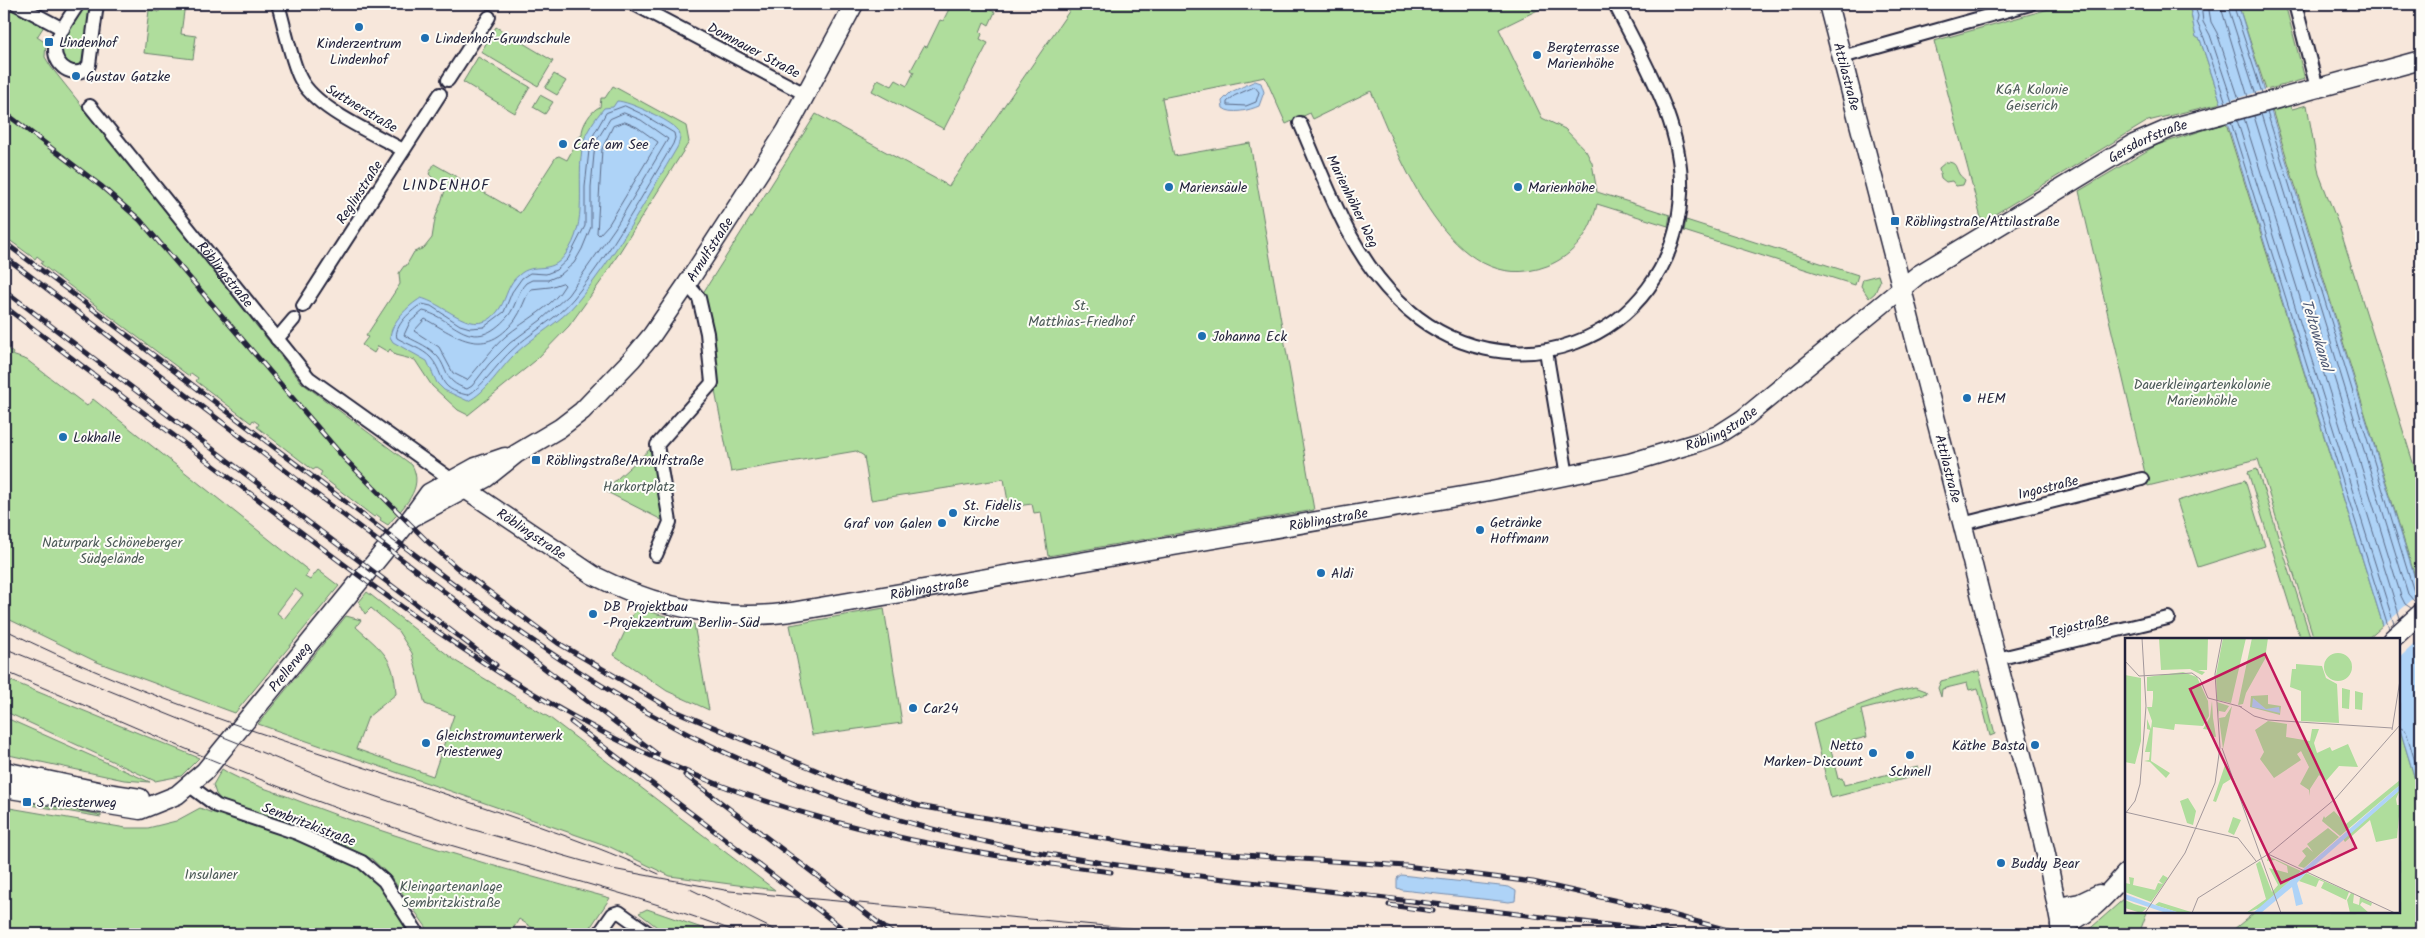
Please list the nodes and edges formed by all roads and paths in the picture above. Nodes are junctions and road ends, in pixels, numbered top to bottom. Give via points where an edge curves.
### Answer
1 (16, 4) edge
2 (78, 4) edge
3 (97, 4) edge
4 (278, 4) edge
5 (634, 4) edge
6 (854, 4) edge
7 (1615, 4) edge
8 (1828, 4) edge
9 (2030, 4) edge
10 (2295, 4) edge
11 (1990, 9) edge
12 (489, 17) dead end
13 (63, 29) junction
14 (1842, 57) junction
15 (2421, 60) edge
16 (448, 80) dead end
17 (2317, 88) junction
18 (440, 94) dead end
19 (807, 94) junction
20 (90, 106) dead end
21 (1300, 123) dead end
22 (404, 150) junction
23 (687, 284) junction
24 (1902, 286) junction
25 (303, 306) dead end
26 (294, 319) dead end
27 (278, 339) junction
28 (1546, 351) junction
29 (1567, 476) junction
30 (2142, 479) dead end
31 (459, 484) junction
32 (1962, 524) junction
33 (656, 555) dead end
34 (2421, 613) edge
35 (2168, 618) dead end
36 (2393, 638) edge
37 (1996, 659) junction
38 (4, 771) edge
39 (190, 786) junction
40 (4, 788) edge
41 (158, 803) junction
42 (2125, 874) edge
43 (2125, 874) edge
44 (2057, 907) junction
45 (2061, 930) edge
46 (418, 934) edge
47 (599, 934) edge
48 (650, 934) edge

1 - 13 street
2 - 13 street
3 - 13 street via 89,64 85,70 70,72 56,59 56,45
4 - 22 street, Suttnerstraße via 300,78 309,92 333,111
5 - 19 street, Domnauer Straße
6 - 19 main road, Arnulfstraße
7 - 28 street, Marienhöher Weg via 1672,126 1680,160 1678,222 1670,250 1658,274 1631,309 1588,338
8 - 14 main road, Attilastraße
9 - 11 street
10 - 17 street
11 - 14 street
12 - 16 street
14 - 24 main road, Attilastraße
15 - 17 main road, Gersdorfstraße
17 - 24 main road, Gersdorfstraße via 2171,128 2134,144
18 - 22 street, Reglinstraße
19 - 23 main road, Arnulfstraße
20 - 27 street, Röblingstraße
21 - 28 street, Marienhöher Weg via 1357,248 1399,301 1428,325 1463,344 1519,354
22 - 25 street, Reglinstraße
23 - 31 main road, Arnulfstraße via 652,335 582,412 516,454 476,467
23 - 33 street via 699,298 707,333 712,383 656,445 670,522
24 - 29 main road, Röblingstraße via 1731,428 1675,450
24 - 32 main road, Attilastraße
26 - 27 street
27 - 31 street, Röblingstraße via 309,378
28 - 29 street
29 - 31 main road, Röblingstraße via 1068,565 802,610 747,616 683,609 615,586 593,575
30 - 32 street, Ingostraße
31 - 39 main road, Prellerweg via 411,518
32 - 37 main road, Attilastraße
34 - 36 main road
35 - 37 street, Tejastraße
37 - 44 main road, Attilastraße
38 - 41 main road
39 - 41 main road, Prellerweg via 177,796
39 - 46 street, Sembritzkistraße via 217,806 297,833 362,862 384,881
40 - 41 main road, Prellerweg via 140,810
42 - 44 main road via 2093,898
43 - 45 main road via 2078,919
44 - 45 main road, Attilastraße
47 - 48 street via 613,914 619,912

